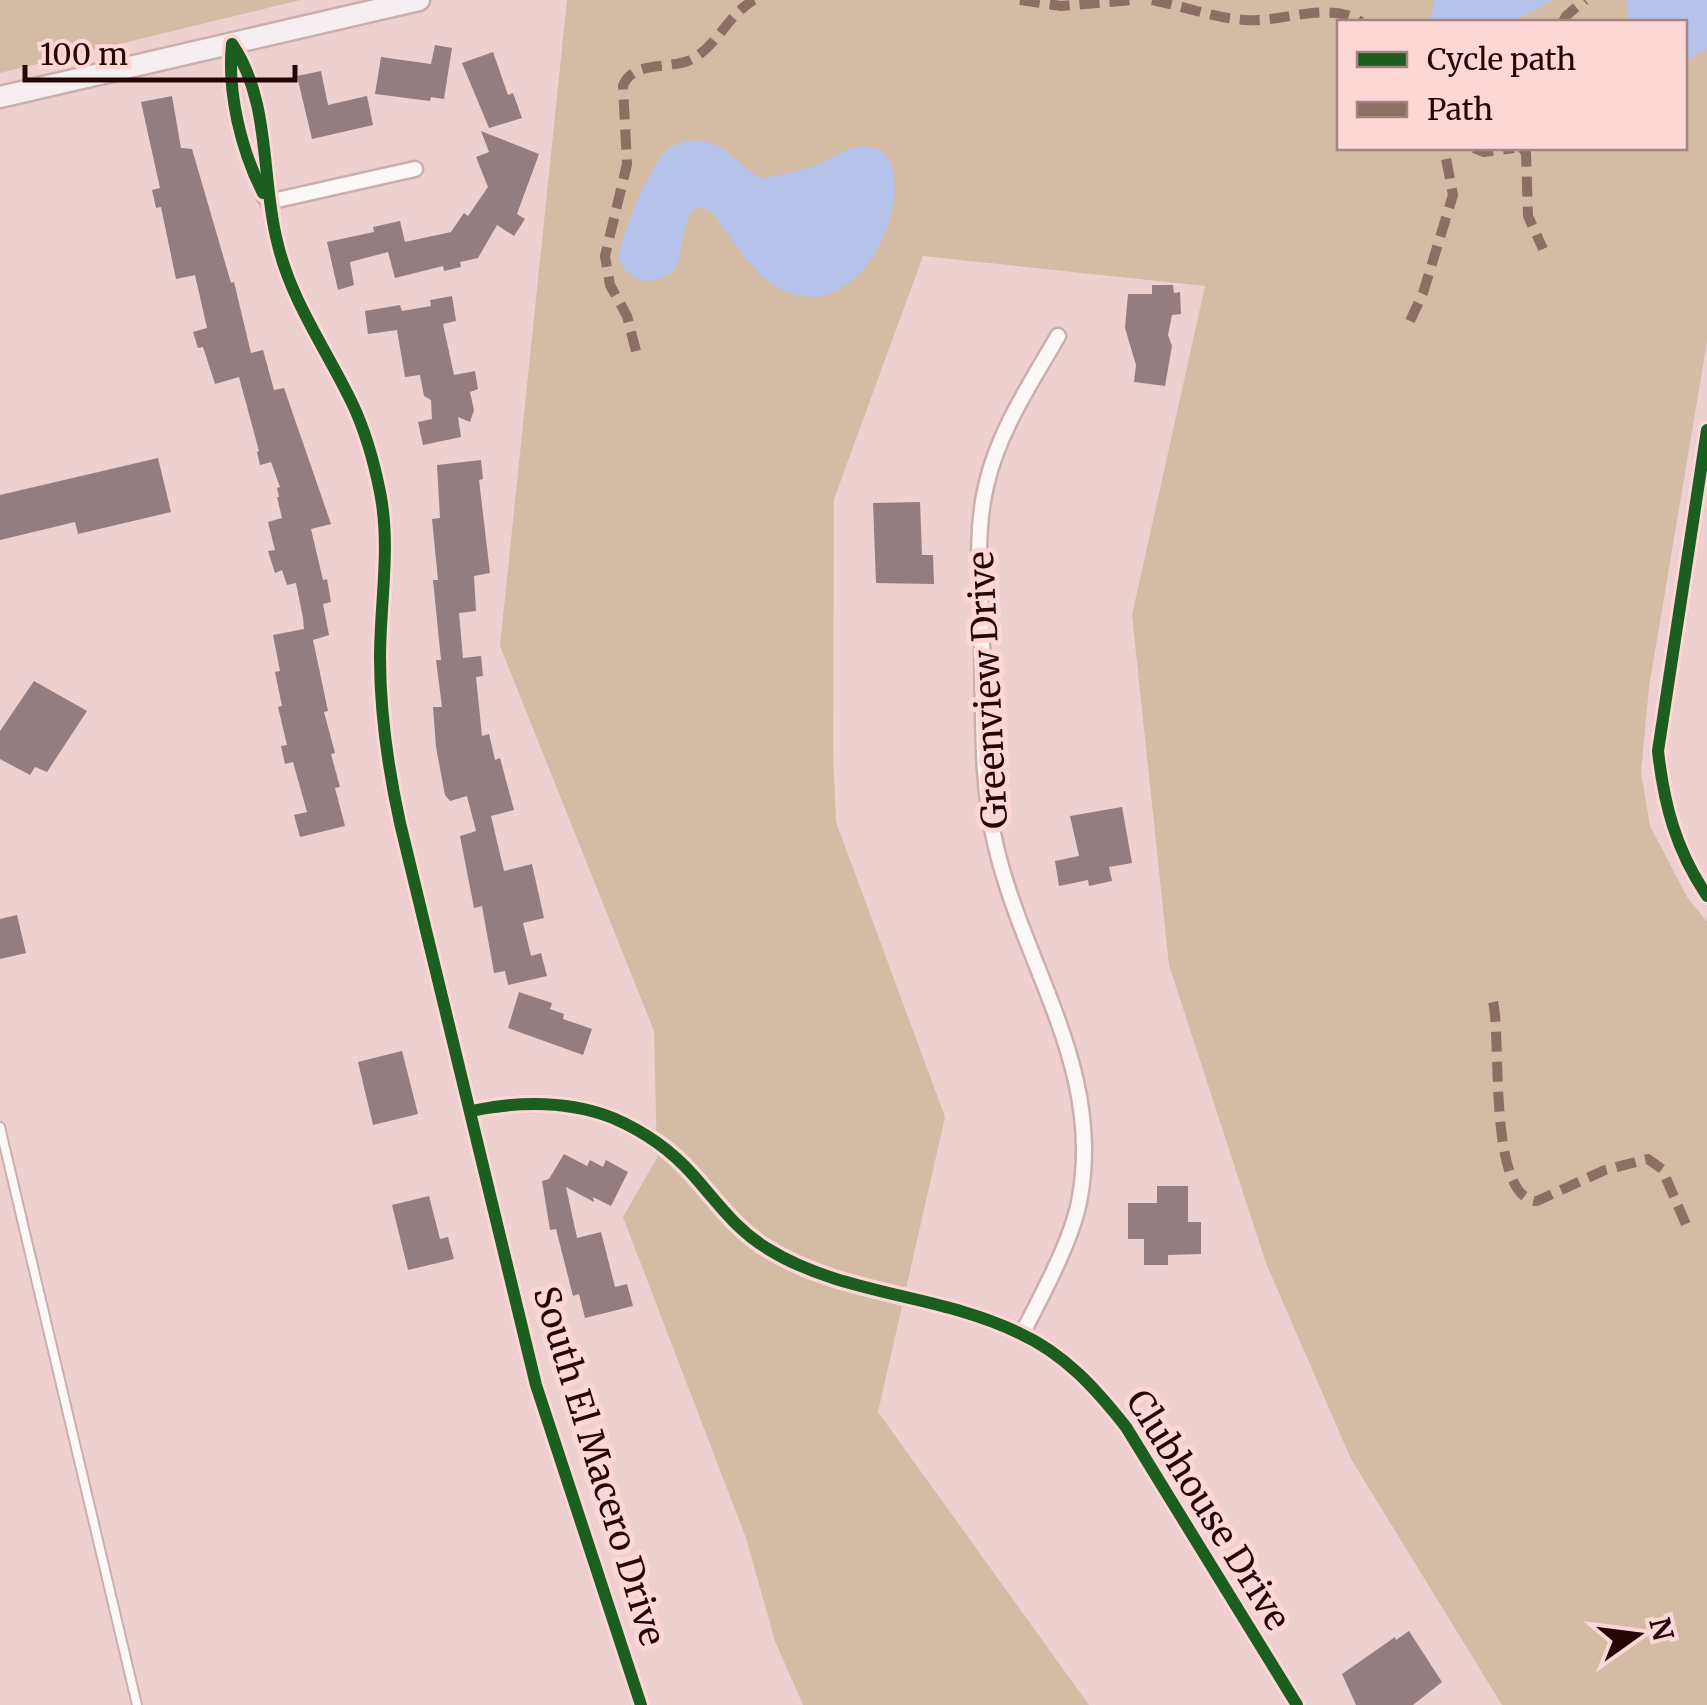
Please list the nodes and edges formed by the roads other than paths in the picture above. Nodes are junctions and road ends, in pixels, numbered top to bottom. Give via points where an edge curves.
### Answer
1 (419, 0) edge
2 (232, 44) junction
3 (0, 98) edge
4 (414, 169) dead end
5 (268, 202) junction
6 (1058, 336) dead end
7 (1707, 430) edge
8 (1707, 896) edge
9 (471, 1112) junction
10 (0, 1127) edge
11 (1022, 1334) junction
12 (137, 1705) edge
13 (641, 1705) edge
14 (1297, 1705) edge

1 - 2 street
2 - 3 street
2 - 5 street, South El Macero Drive via 229,74 251,170
4 - 5 street
5 - 9 street, South El Macero Drive via 295,298 355,410 378,482 386,752
6 - 11 street, Greenview Drive via 1012,416 986,483 979,525 985,770 996,845 1071,1051 1086,1154 1079,1206
7 - 8 street via 1658,751 1675,840
9 - 11 street, Clubhouse Drive via 555,1104 614,1119 678,1159 725,1215 768,1250 830,1276
9 - 13 street, South El Macero Drive via 536,1385
10 - 12 lane
11 - 14 street, Clubhouse Drive via 1077,1371 1126,1428

